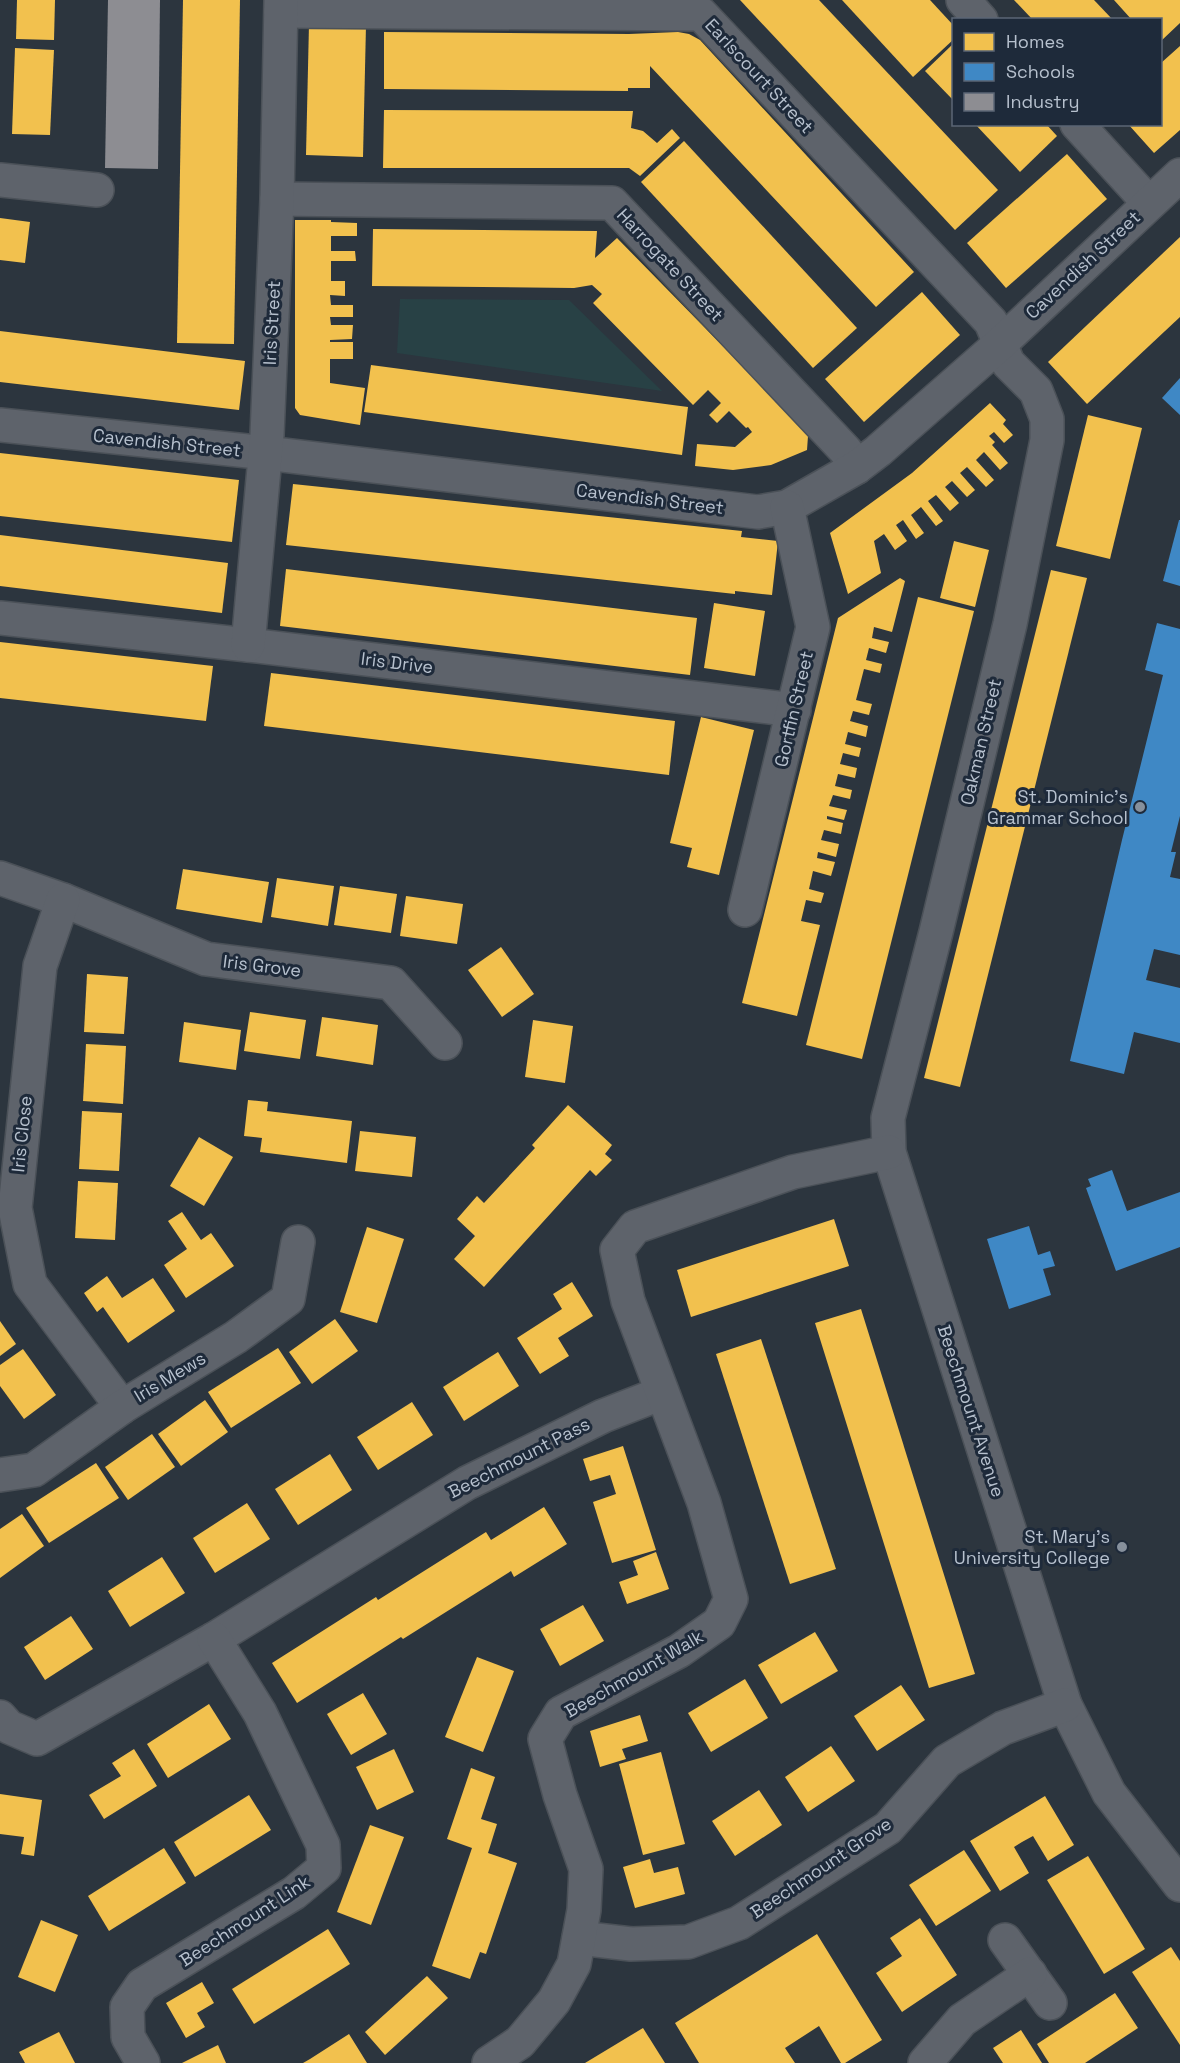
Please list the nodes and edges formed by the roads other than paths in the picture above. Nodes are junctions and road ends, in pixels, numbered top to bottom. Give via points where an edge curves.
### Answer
1 (963, 0) edge
2 (281, 6) edge
3 (979, 18) edge
4 (1079, 126) edge
5 (1180, 175) edge
6 (0, 180) edge
7 (98, 190) dead end
8 (277, 199) junction
9 (1149, 203) junction
10 (1000, 344) junction
11 (0, 425) edge
12 (266, 453) junction
13 (857, 467) junction
14 (787, 507) junction
15 (0, 618) edge
16 (248, 645) junction
17 (794, 711) junction
18 (0, 878) edge
19 (63, 900) junction
20 (745, 910) dead end
21 (445, 1043) dead end
22 (889, 1152) junction
23 (7, 1208) edge
24 (298, 1242) dead end
25 (662, 1393) junction
26 (122, 1407) junction
27 (0, 1474) edge
28 (214, 1639) junction
29 (1065, 1705) junction
30 (0, 1717) edge
31 (1180, 1886) edge
32 (579, 1938) junction
33 (1005, 1940) dead end
34 (1030, 1974) junction
35 (1050, 2003) dead end
36 (143, 2063) edge
37 (489, 2063) edge
38 (925, 2063) edge

1 - 3 street
2 - 8 street, Iris Street
2 - 10 street, Earlscourt Street via 701,14 991,322
4 - 9 street
5 - 9 street, Cavendish Street
6 - 7 street
8 - 12 street, Iris Street
8 - 13 street, Harrogate Street via 612,202
9 - 10 street, Cavendish Street
10 - 13 street, Cavendish Street
10 - 22 street, Oakman Street via 1008,363 1036,391 1047,419 1047,440 1010,624 888,1118
11 - 12 street, Cavendish Street
12 - 14 street, Cavendish Street via 758,512
12 - 16 street, Iris Street
13 - 14 street, Cavendish Street
14 - 17 street, Gortfin Street via 813,627
15 - 16 street, Iris Drive
16 - 17 street, Iris Drive
17 - 20 street, Gortfin Street
18 - 19 street
19 - 21 street, Iris Grove via 206,959 391,983
19 - 23 street, Iris Close via 40,966
22 - 25 street via 793,1172 634,1227 617,1250 628,1301
22 - 29 street, Beechmount Avenue
23 - 26 street, Iris Close via 30,1284
24 - 26 street, Iris Mews via 288,1299 236,1337
25 - 28 street, Beechmount Pass via 603,1416 467,1483
25 - 32 street, Beechmount Walk via 704,1503 731,1599 720,1623 679,1651 561,1713 545,1739 586,1869
26 - 27 street, Iris Mews via 34,1470
28 - 30 street, Beechmount Pass via 37,1739 9,1727
28 - 36 street, Beechmount Link via 260,1713 323,1845 324,1868 294,1893 142,1985 127,2007 128,2037
29 - 31 street, Beechmount Avenue via 1109,1794
29 - 32 street, Beechmount Grove via 1003,1728 947,1761 888,1828 739,1923 688,1942 632,1944
32 - 37 street, Beechmount Walk via 574,1965 554,2001 520,2042
33 - 34 street
34 - 35 street
34 - 38 street via 962,2020

